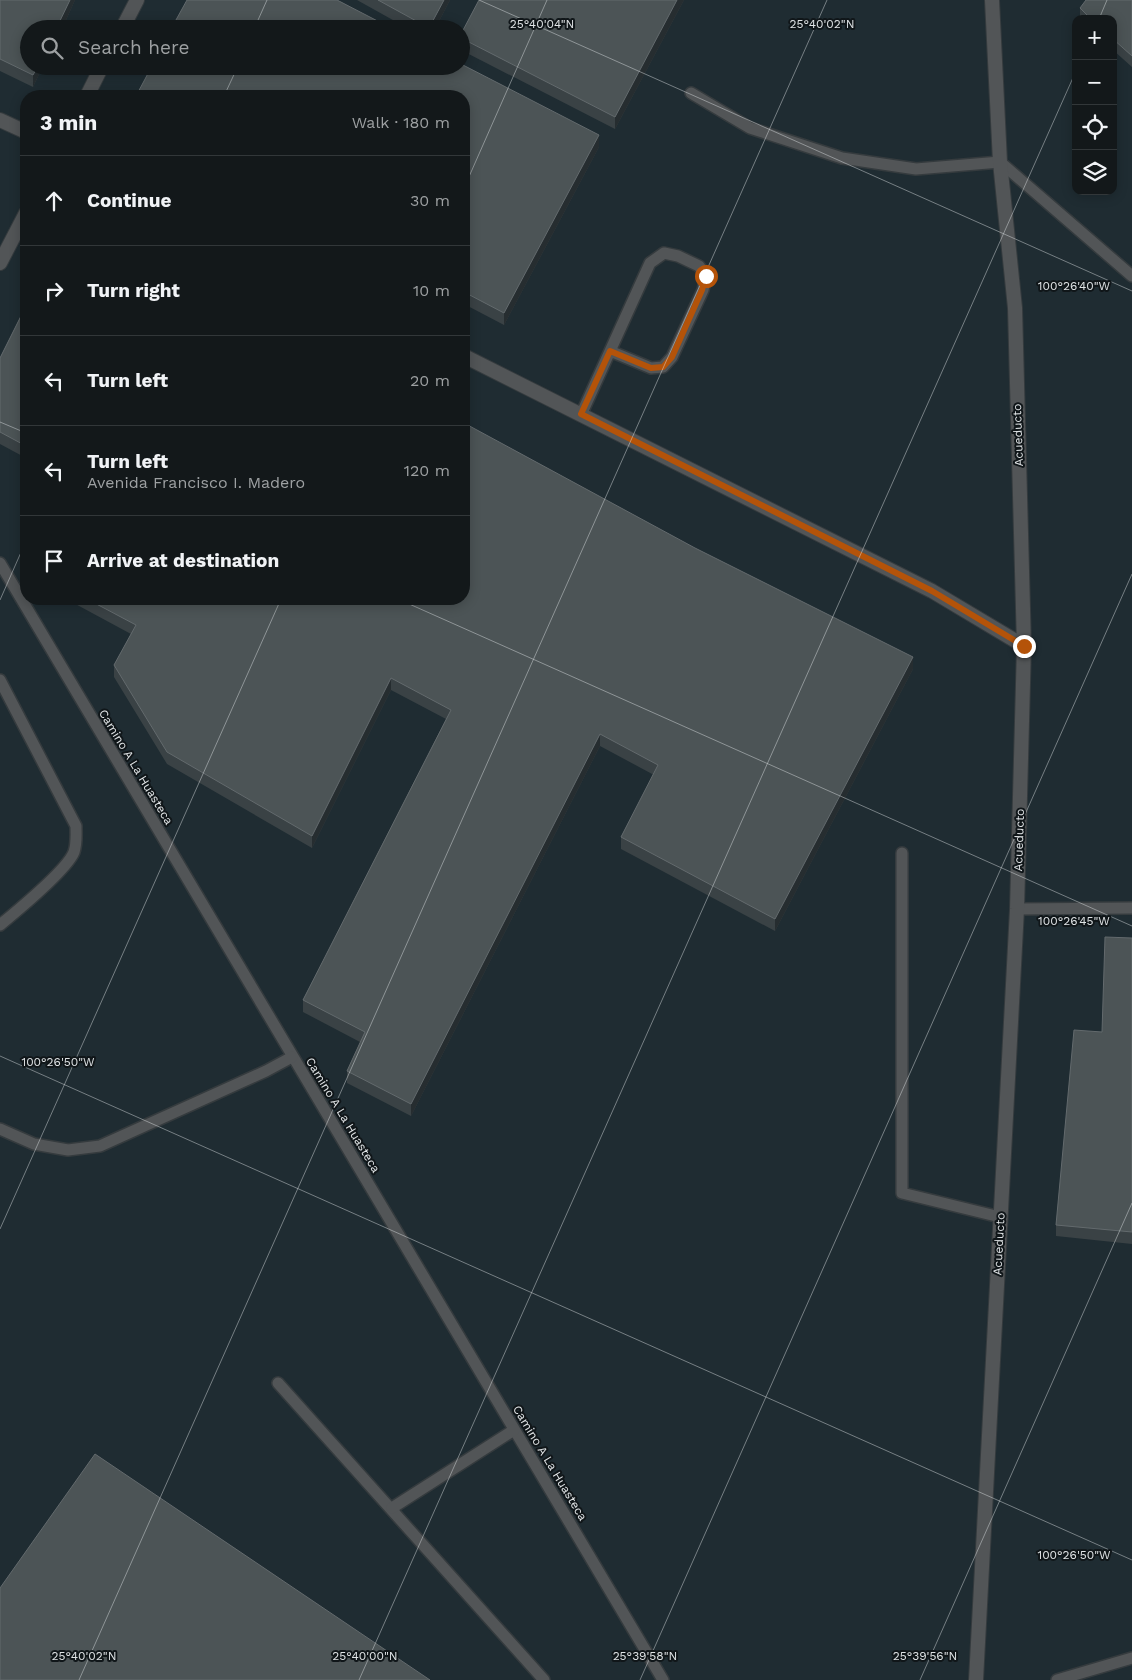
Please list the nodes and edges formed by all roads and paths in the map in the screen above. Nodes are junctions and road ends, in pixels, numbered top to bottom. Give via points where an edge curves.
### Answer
1 (137, 0) edge
2 (992, 0) edge
3 (127, 20) edge
4 (98, 75) edge
5 (90, 90) edge
6 (691, 93) dead end
7 (0, 120) edge
8 (20, 129) edge
9 (1000, 162) junction
10 (20, 225) edge
11 (0, 263) edge
12 (1132, 276) edge
13 (610, 351) junction
14 (470, 359) edge
15 (581, 414) junction
16 (0, 563) edge
17 (20, 597) edge
18 (25, 605) edge
19 (1024, 646) junction
20 (0, 680) edge
21 (902, 853) dead end
22 (1132, 908) edge
23 (1017, 909) junction
24 (0, 926) edge
25 (292, 1057) junction
26 (0, 1129) edge
27 (1000, 1217) junction
28 (278, 1383) dead end
29 (514, 1430) junction
30 (392, 1508) junction
31 (1132, 1658) edge
32 (544, 1680) edge
33 (663, 1680) edge
34 (976, 1680) edge
35 (1057, 1680) edge

1 - 3 street
2 - 9 street, Acueducto
4 - 5 street
6 - 9 lane via 750,128 842,158 916,169
7 - 8 street
9 - 12 lane
9 - 19 street, Acueducto via 1015,308
10 - 11 street
13 - 13 lane via 650,262 664,253 699,266 706,276 702,290 672,357 663,367 651,368
13 - 15 lane
14 - 15 street
15 - 19 street via 932,591
16 - 17 lane, Camino A La Huasteca
18 - 25 lane, Camino A La Huasteca
19 - 23 street, Acueducto
20 - 24 lane via 76,826 73,854
21 - 27 lane via 902,1193
22 - 23 lane
23 - 27 street, Acueducto
25 - 26 lane via 100,1146 68,1150 34,1144
25 - 29 lane, Camino A La Huasteca
27 - 34 street, Acueducto
28 - 30 lane
29 - 30 lane
29 - 33 lane, Camino A La Huasteca
30 - 32 lane
31 - 35 lane

